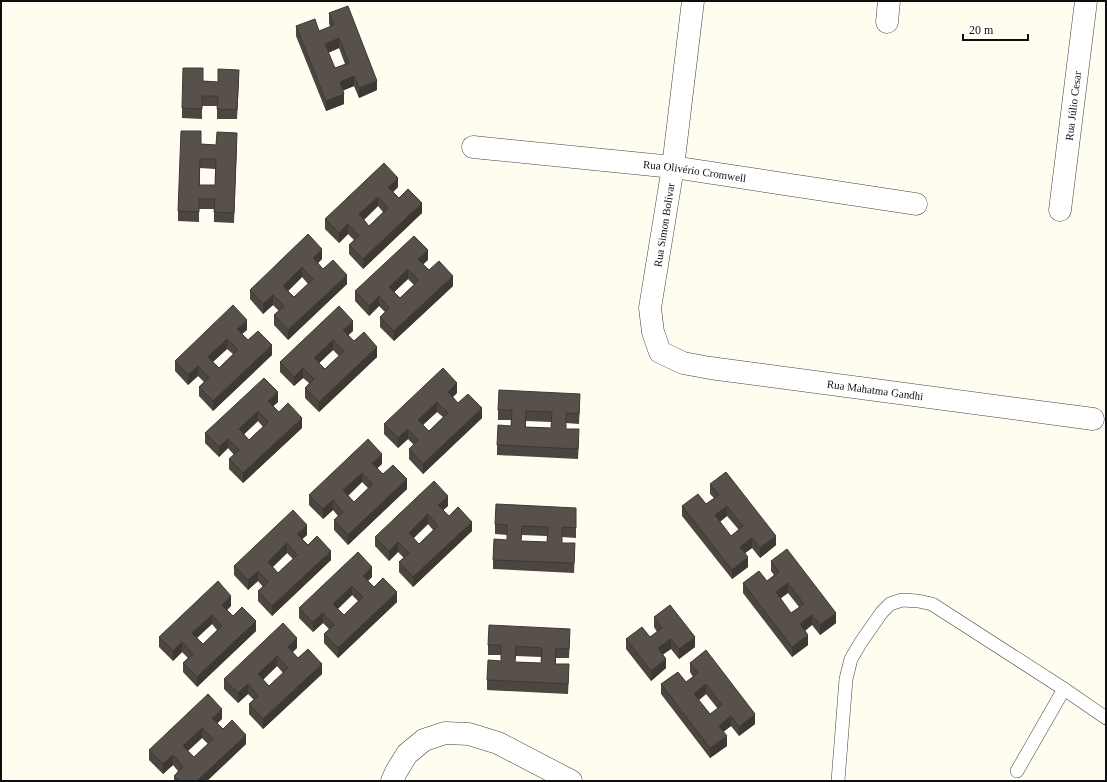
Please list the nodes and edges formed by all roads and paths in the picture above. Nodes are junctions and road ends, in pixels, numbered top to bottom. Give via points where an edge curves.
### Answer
1 (693, 1) edge
2 (1086, 1) edge
3 (473, 147) dead end
4 (673, 167) junction
5 (916, 204) dead end
6 (1060, 210) dead end
7 (660, 352) joint
8 (1093, 419) dead end
9 (1064, 689) junction
10 (1106, 718) edge
11 (1016, 771) dead end
12 (392, 781) edge
13 (571, 781) edge
14 (838, 781) edge

1 - 4 street, Rua Simon Bolívar
2 - 6 street, Rua Júlio Cesar
3 - 4 street, Rua Olivério Cromwell
4 - 5 street, Rua Olivério Cromwell
4 - 7 street, Rua Simon Bolívar via 650,308 652,332
7 - 8 street, Rua Mahatma Gandhi via 683,363 710,368
9 - 10 lane
9 - 11 lane
9 - 14 lane via 932,604 902,600 890,604 851,659 846,678
12 - 13 street via 407,754 424,740 445,733 469,734 498,743

